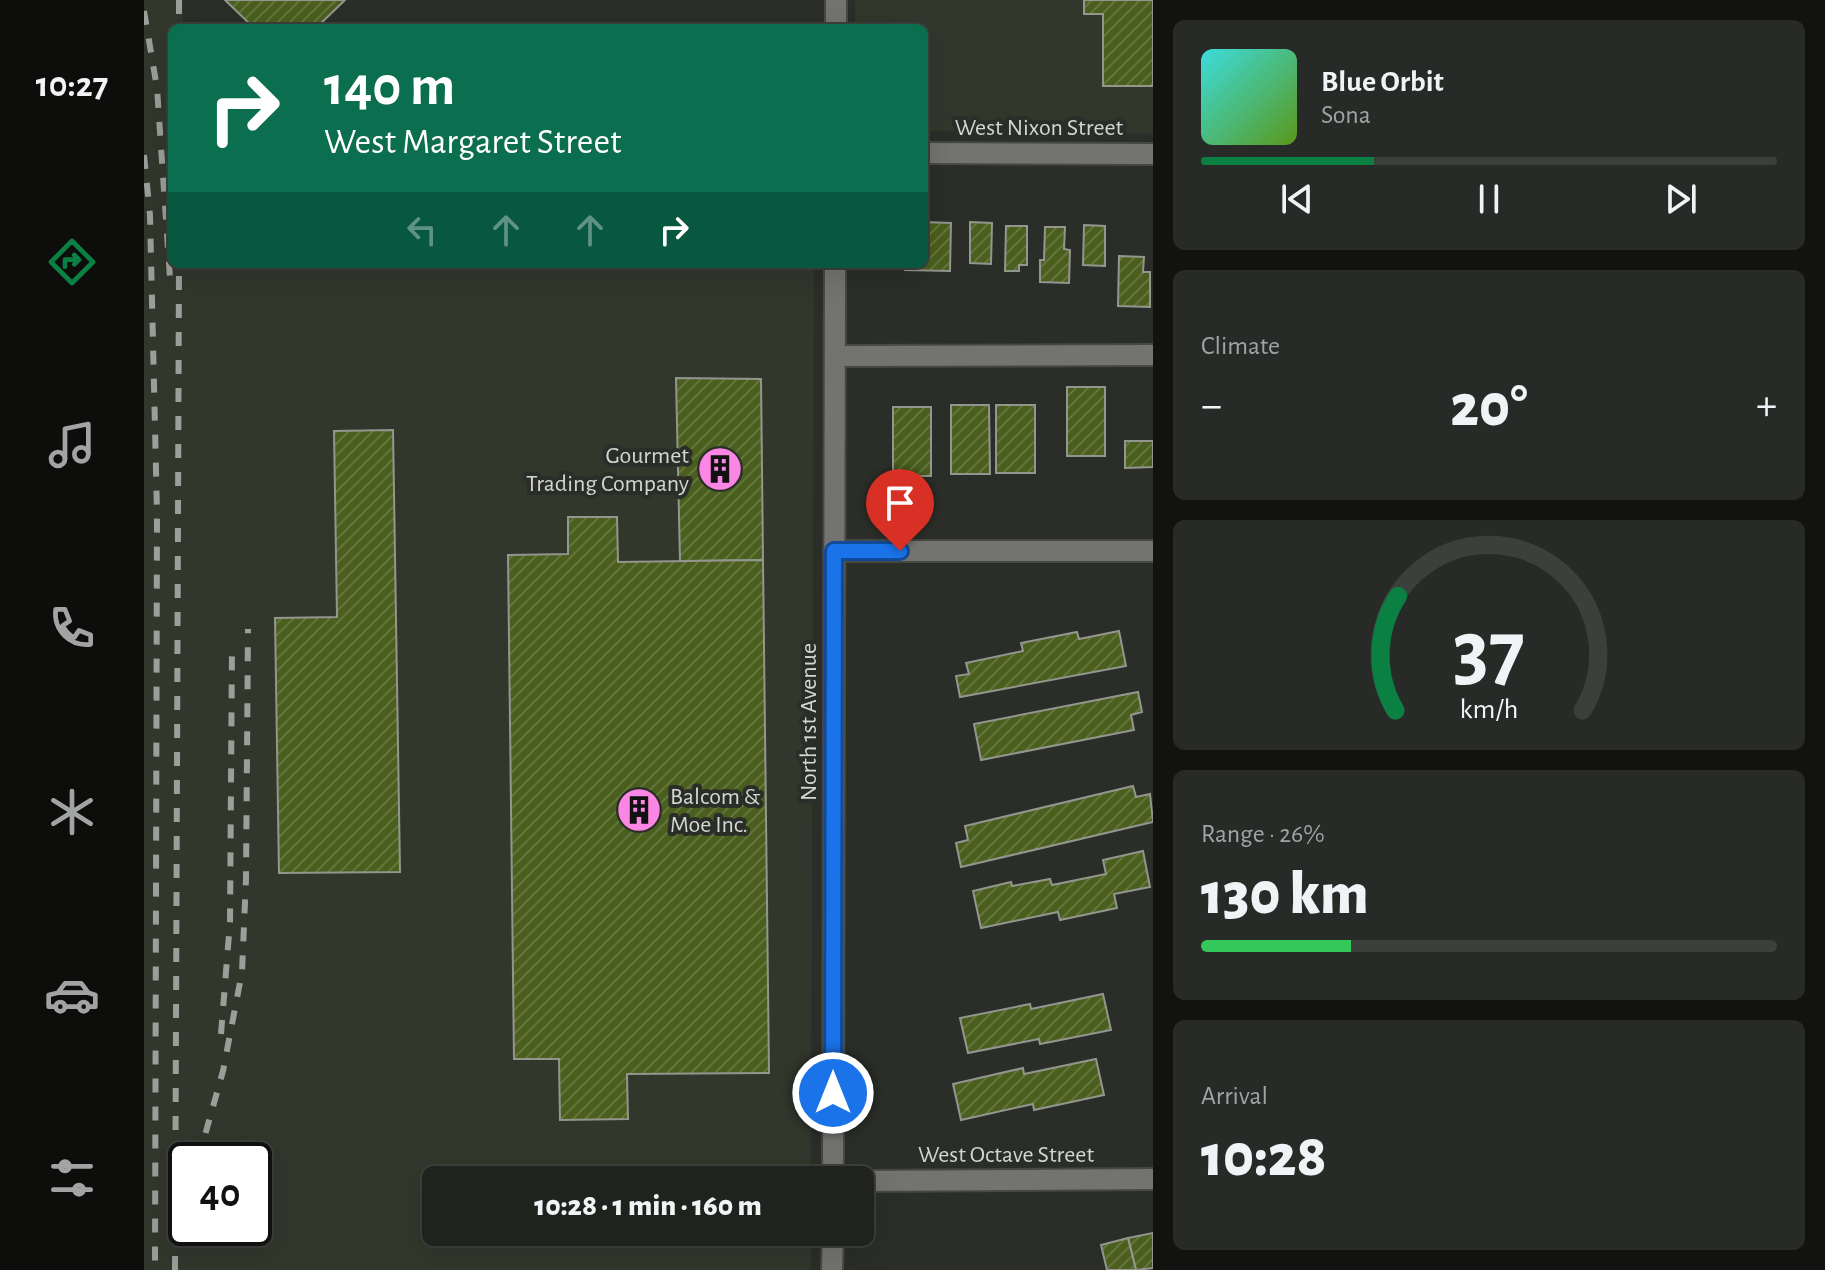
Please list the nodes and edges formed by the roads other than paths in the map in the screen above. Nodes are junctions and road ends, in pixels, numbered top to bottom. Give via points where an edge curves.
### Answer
1 (836, 0) edge
2 (836, 24) edge
3 (928, 153) edge
4 (1153, 154) edge
5 (835, 268) edge
6 (1153, 355) edge
7 (835, 356) junction
8 (834, 551) junction
9 (1153, 551) edge
10 (833, 1166) edge
11 (1153, 1179) edge
12 (874, 1181) edge
13 (833, 1246) edge
14 (832, 1270) edge

1 - 2 street
3 - 4 street, West Nixon Street
5 - 7 street, North 1st Avenue
6 - 7 street
7 - 8 street, North 1st Avenue
8 - 9 street
8 - 10 street, North 1st Avenue
11 - 12 street, West Octave Street
13 - 14 street

